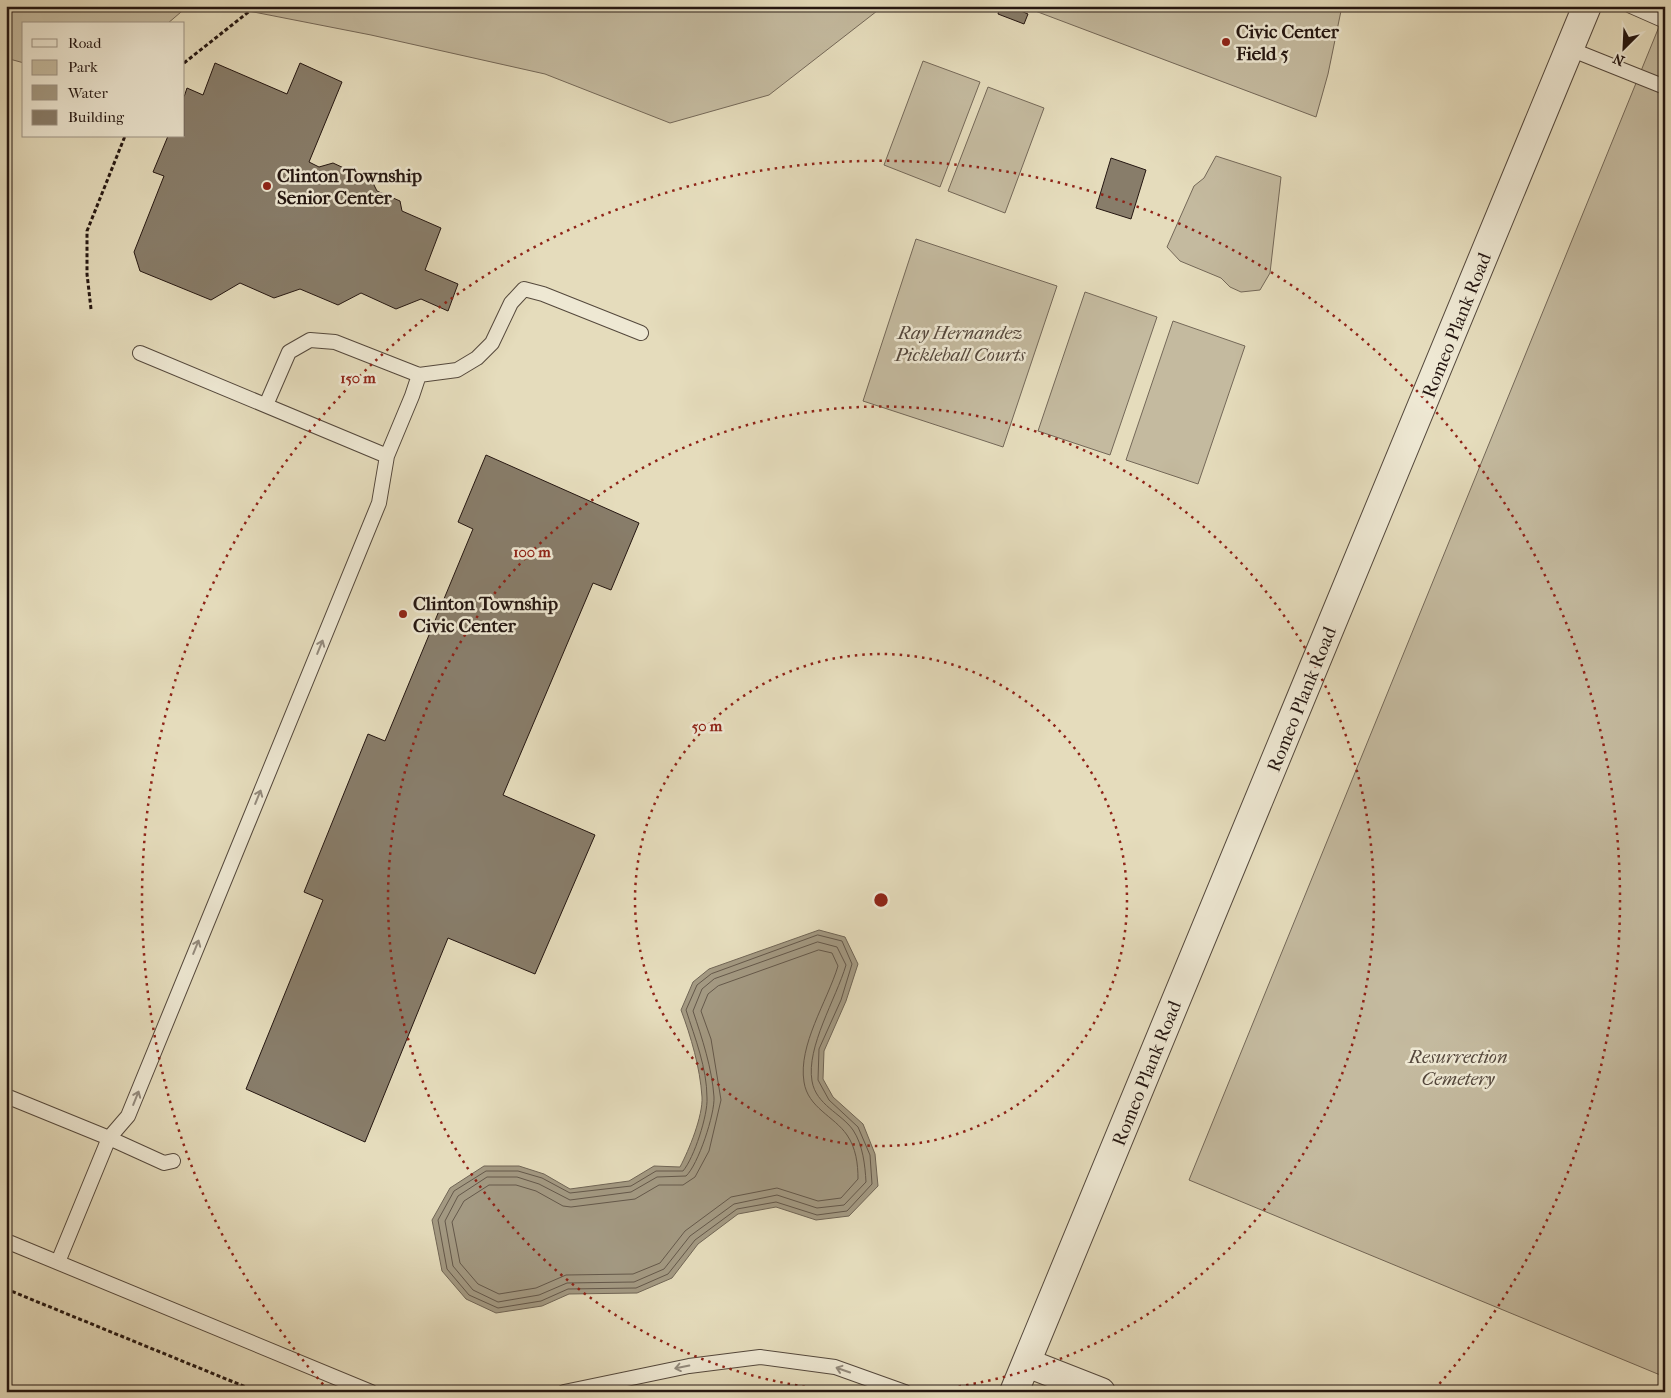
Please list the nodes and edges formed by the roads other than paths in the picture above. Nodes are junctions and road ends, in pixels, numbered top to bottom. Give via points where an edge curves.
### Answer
1 (1587, 6) edge
2 (1631, 6) edge
3 (1665, 21) edge
4 (1570, 49) junction
5 (1665, 87) edge
6 (642, 333) dead end
7 (140, 353) dead end
8 (419, 375) junction
9 (266, 406) junction
10 (386, 456) junction
11 (6, 1096) edge
12 (109, 1138) junction
13 (173, 1160) dead end
14 (6, 1241) edge
15 (58, 1262) junction
16 (1026, 1362) junction
17 (371, 1392) edge
18 (564, 1392) edge
19 (905, 1392) edge
20 (1014, 1392) edge
21 (1101, 1392) edge

1 - 4 street, Romeo Plank Road
2 - 3 lane
4 - 5 lane
4 - 16 street, Romeo Plank Road
6 - 8 lane via 524,289 511,303 492,343 477,358 456,370
7 - 9 lane
8 - 9 lane via 335,342 310,340 289,352
8 - 10 lane
9 - 10 lane
12 -> 10 lane via 128,1116 375,512
11 - 12 lane
12 - 13 lane via 164,1163
12 - 15 lane
14 - 15 lane
15 - 17 lane
16 - 20 street, Romeo Plank Road
16 - 21 street
19 -> 18 lane via 835,1367 760,1356 689,1366

